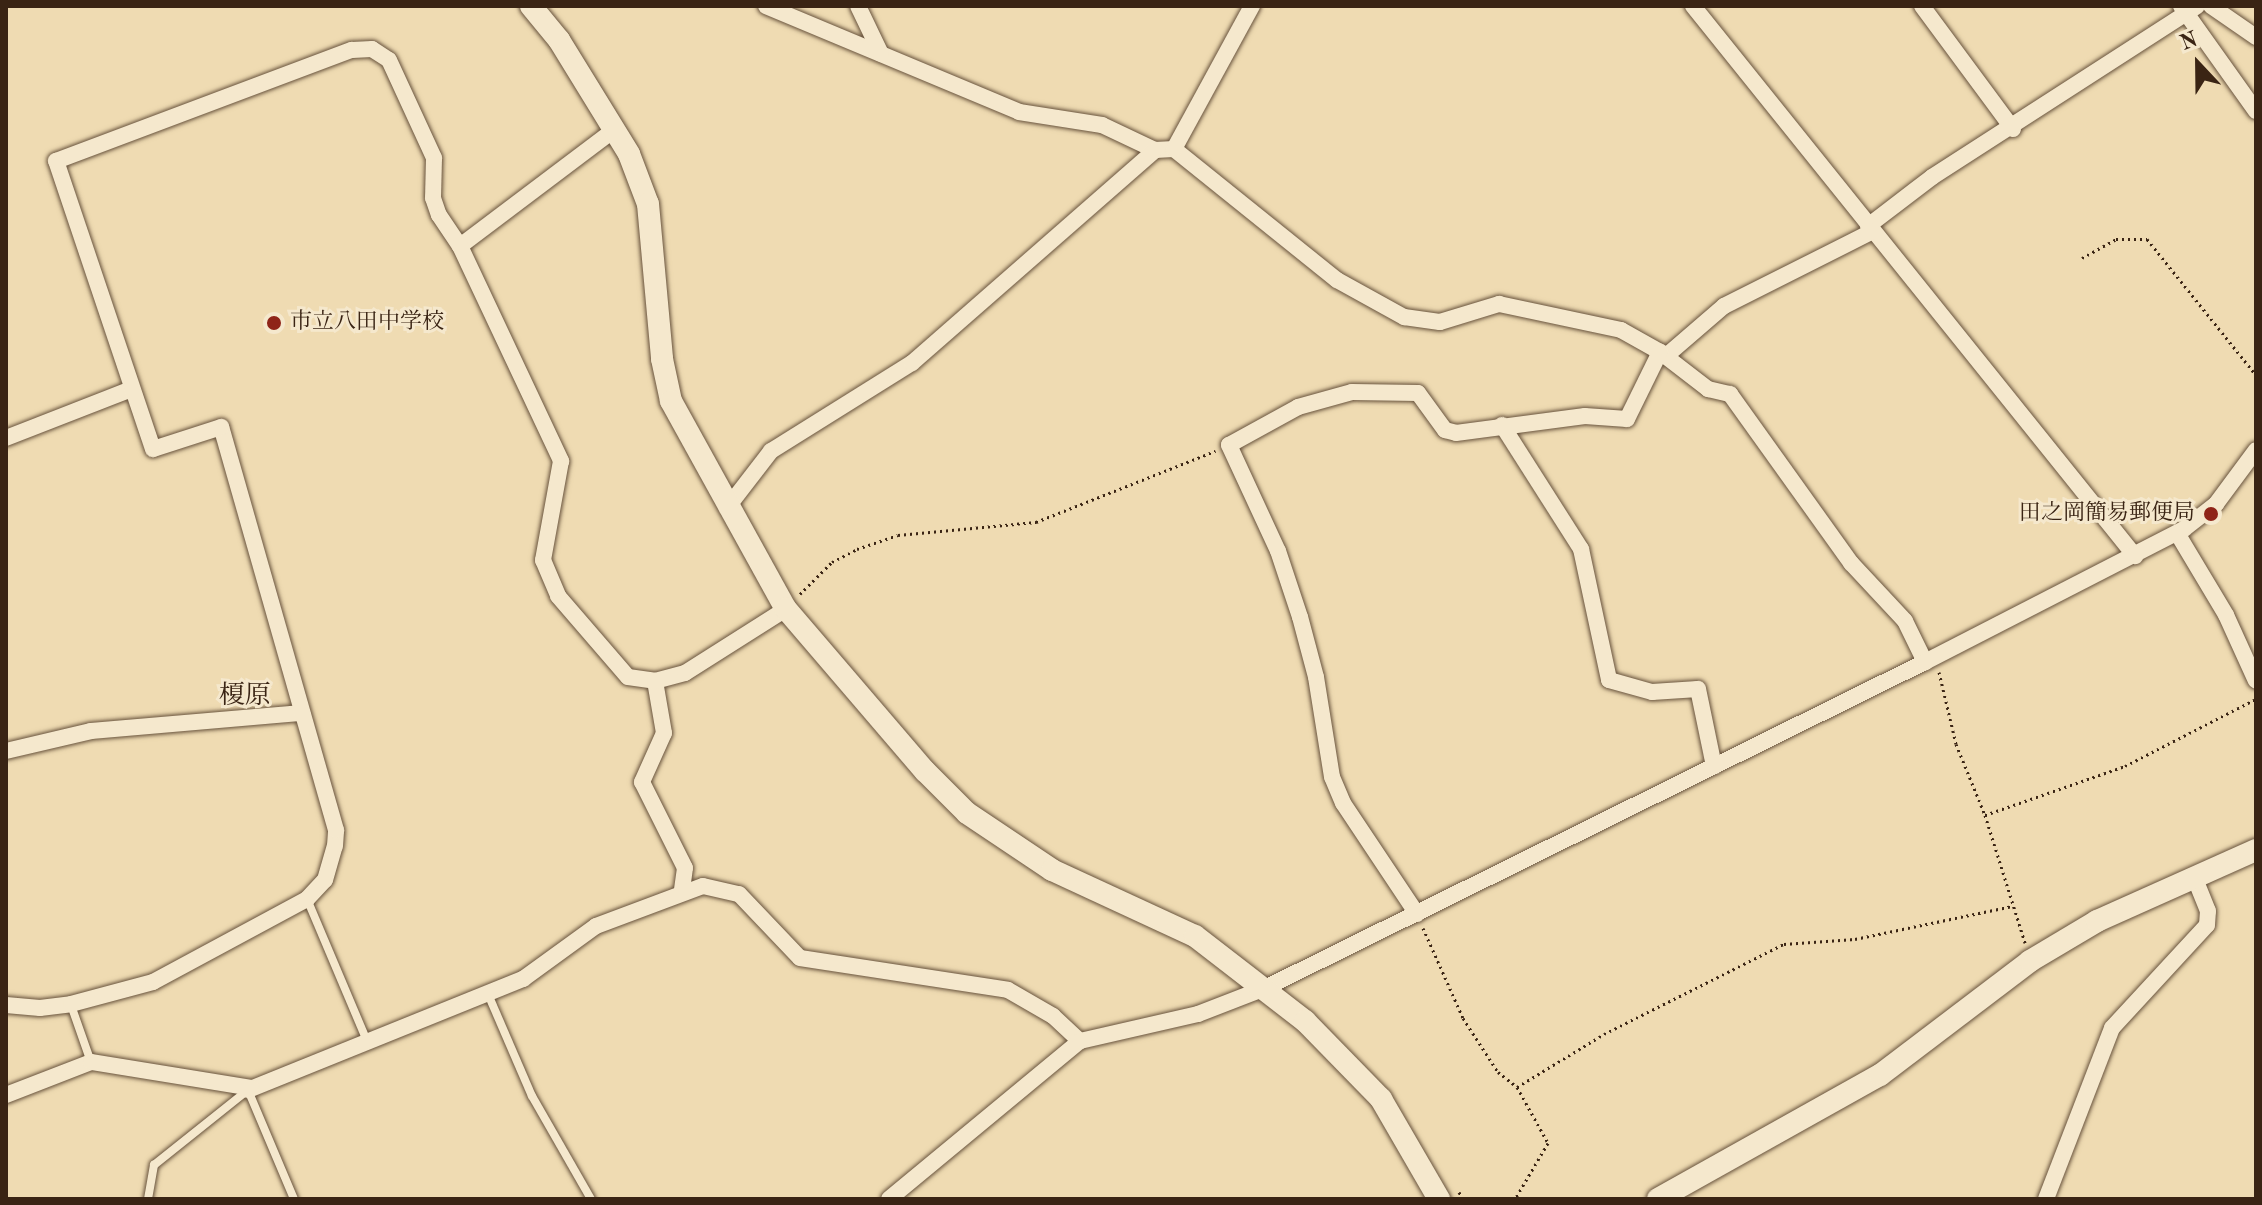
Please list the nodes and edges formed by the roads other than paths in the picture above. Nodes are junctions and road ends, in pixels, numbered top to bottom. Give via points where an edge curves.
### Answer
1 (531, 6) edge
2 (766, 6) edge
3 (858, 6) edge
4 (1252, 6) edge
5 (1693, 6) edge
6 (1922, 6) edge
7 (2211, 6) edge
8 (2188, 8) edge
9 (2256, 37) edge
10 (881, 54) junction
11 (2256, 111) edge
12 (615, 129) junction
13 (2013, 129) junction
14 (1174, 149) junction
15 (1155, 150) junction
16 (1871, 229) junction
17 (460, 246) junction
18 (1663, 354) junction
19 (132, 389) junction
20 (1502, 425) junction
21 (6, 438) edge
22 (2256, 450) edge
23 (727, 508) junction
24 (2177, 533) junction
25 (2135, 556) junction
26 (786, 609) junction
27 (1930, 660) junction
28 (655, 681) junction
29 (2256, 681) edge
30 (302, 713) junction
31 (6, 751) edge
32 (1714, 766) junction
33 (2256, 850) edge
34 (2194, 876) junction
35 (682, 890) junction
36 (307, 899) junction
37 (1417, 914) junction
38 (1265, 988) junction
39 (488, 994) junction
40 (71, 1004) junction
41 (6, 1005) edge
42 (367, 1041) junction
43 (1080, 1041) junction
44 (91, 1062) junction
45 (249, 1089) junction
46 (6, 1095) edge
47 (148, 1199) edge
48 (294, 1199) edge
49 (591, 1199) edge
50 (889, 1199) edge
51 (1439, 1199) edge
52 (1658, 1199) edge
53 (2046, 1199) edge

1 - 12 street
2 - 10 street
3 - 10 street
4 - 14 street
5 - 16 street
6 - 13 street
7 - 9 street
8 - 11 street
8 - 13 street
10 - 15 street via 1019,112 1102,125
12 - 17 street
12 - 23 street via 648,204 662,359 671,401
13 - 16 street via 1932,177
14 - 15 street
14 - 18 street via 1337,280 1404,317 1440,322 1499,304 1621,330
15 - 23 street via 912,363 771,451
16 - 18 street via 1724,306
16 - 25 street
17 - 19 street via 433,198 434,158 389,60 372,49 352,50 56,161
17 - 28 street via 561,461 543,560 558,596 628,677
18 - 20 street via 1627,419 1585,416
18 - 27 street via 1708,389 1730,394 1851,563 1905,621
19 - 21 street
19 - 30 street via 153,449 221,427
20 - 32 street via 1581,549 1609,680 1652,692 1698,689
20 - 37 street via 1456,433 1445,430 1418,393 1352,392 1298,407 1229,445 1278,551 1300,617 1332,777 1343,803
22 - 24 street via 2216,504
23 - 26 street
24 - 25 street
24 - 29 street via 2226,615
25 - 27 street
26 - 28 street via 685,673
26 - 38 street via 967,813 1052,870 1195,936
27 - 32 street
28 - 35 street via 664,733 642,782 685,868
30 - 31 street via 118,727
30 - 36 street via 336,830 325,880
32 - 37 street
33 - 34 street
34 - 52 street via 2144,896 2030,961 1880,1075
34 - 53 street via 2208,911 2207,925 2112,1028
35 - 39 street via 596,926 523,979
35 - 43 street via 724,888 739,894 800,958 1008,990 1053,1016
36 - 40 street via 153,982
36 - 42 lane
37 - 38 street
38 - 43 street via 1198,1014
38 - 51 street via 1346,1059 1381,1099
39 - 42 street
39 - 49 lane via 532,1096
40 - 41 street
40 - 44 lane
42 - 45 street
43 - 50 street
44 - 45 street
44 - 46 street
45 - 47 lane via 154,1165
45 - 48 lane

